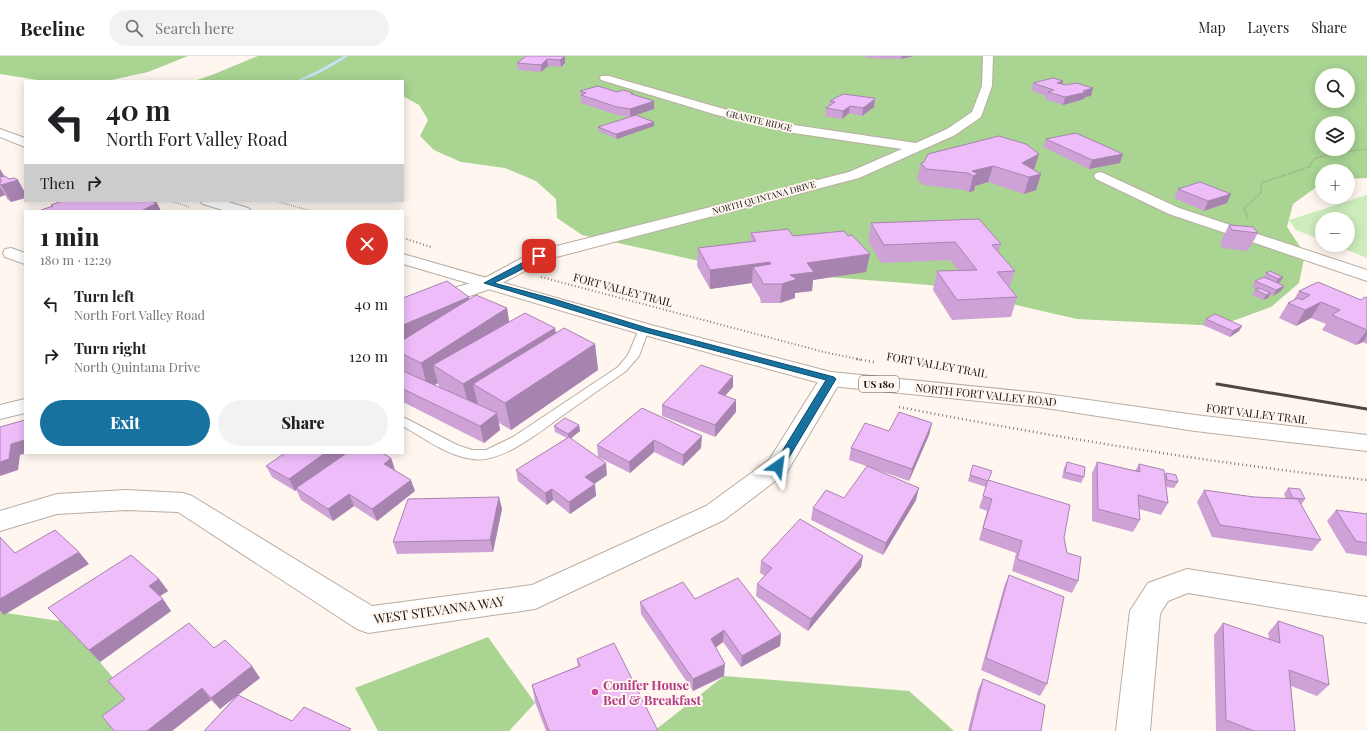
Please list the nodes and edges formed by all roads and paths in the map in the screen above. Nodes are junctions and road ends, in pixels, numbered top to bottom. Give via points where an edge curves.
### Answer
1 (988, 56) edge
2 (605, 78) dead end
3 (0, 132) edge
4 (24, 143) edge
5 (918, 147) junction
6 (1367, 149) edge
7 (1102, 176) dead end
8 (175, 202) edge
9 (211, 202) edge
10 (280, 202) edge
11 (190, 207) dead end
12 (239, 210) edge
13 (308, 210) edge
14 (1257, 238) junction
15 (404, 259) edge
16 (512, 272) junction
17 (1367, 276) edge
18 (487, 283) junction
19 (404, 309) edge
20 (644, 329) junction
21 (880, 363) dead end
22 (831, 379) junction
23 (24, 406) edge
24 (0, 412) edge
25 (404, 422) edge
26 (1367, 443) edge
27 (0, 521) edge
28 (1367, 610) edge
29 (1132, 731) edge

1 - 5 street, NORTH QUINTANA DRIVE via 986,86 977,114 951,132
2 - 5 street, GRANITE RIDGE via 721,112 794,129
3 - 4 street
5 - 16 street, NORTH QUINTANA DRIVE via 854,175 539,256
6 - 14 path via 1332,153 1314,159 1309,167 1261,184 1261,193 1244,208
7 - 14 street via 1174,211
8 - 11 path
9 - 12 street
10 - 13 path
14 - 17 street
15 - 18 street, NORTH FORT VALLEY ROAD / US 180
16 - 18 street, NORTH QUINTANA DRIVE
16 - 21 path, FORT VALLEY TRAIL via 542,277 824,352
18 - 19 street
18 - 20 street, NORTH FORT VALLEY ROAD / US 180
20 - 22 street, NORTH FORT VALLEY ROAD / US 180
20 - 25 lane via 633,356 622,369 518,440 499,450 480,455 463,454
22 - 26 street, NORTH FORT VALLEY ROAD / US 180 via 1039,400 1195,423
22 - 27 street, WEST STEVANNA WAY via 778,466 715,513 535,597 368,620 183,503 126,500 56,504
23 - 24 street
28 - 29 street via 1187,582 1158,592 1145,611

